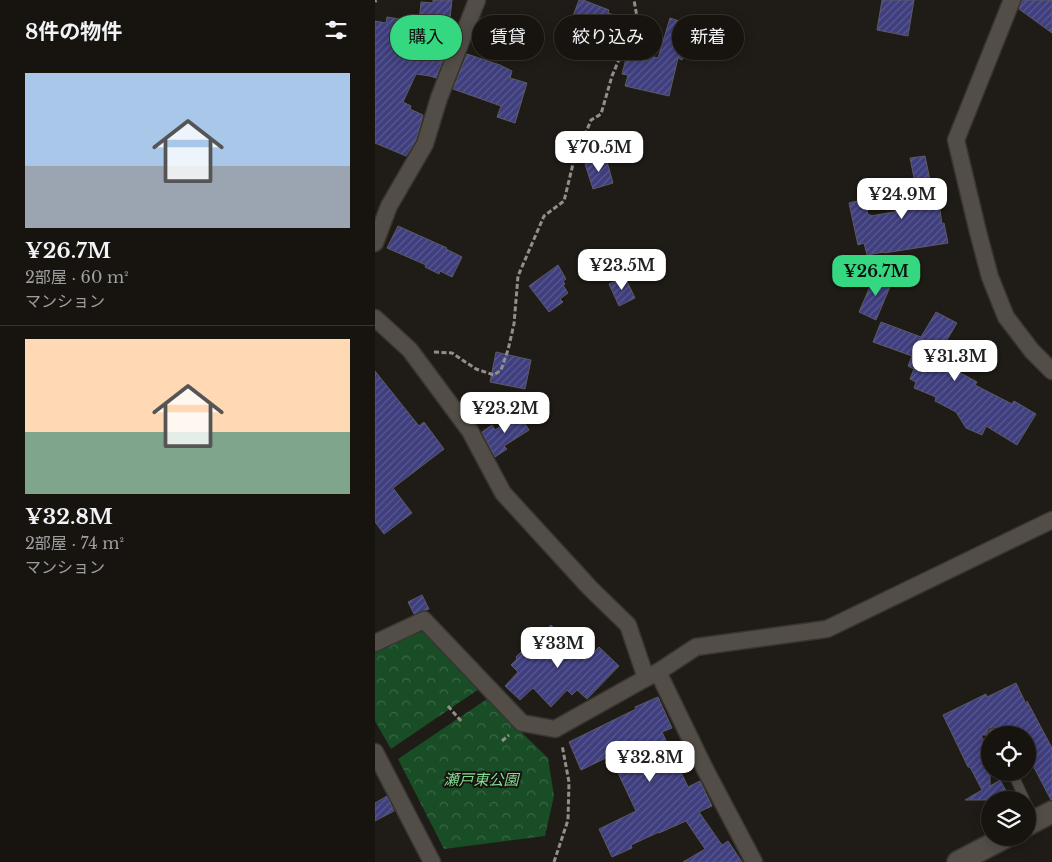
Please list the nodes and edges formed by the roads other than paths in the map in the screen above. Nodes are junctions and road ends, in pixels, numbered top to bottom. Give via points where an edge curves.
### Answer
1 (477, 0) edge
2 (1012, 0) edge
3 (375, 243) edge
4 (375, 318) edge
5 (1052, 371) edge
6 (1052, 520) edge
7 (375, 643) edge
8 (652, 675) junction
9 (375, 752) edge
10 (989, 846) edge
11 (432, 862) edge
12 (754, 862) edge
13 (958, 862) edge

1 - 3 street via 425,144 389,206
2 - 5 street via 955,140 990,277 1006,317 1032,352
4 - 8 street via 410,350 470,431 503,493 628,625
6 - 8 street via 827,629 696,647
7 - 8 street via 423,620 522,723 555,728
8 - 12 street
9 - 11 street
10 - 13 street

